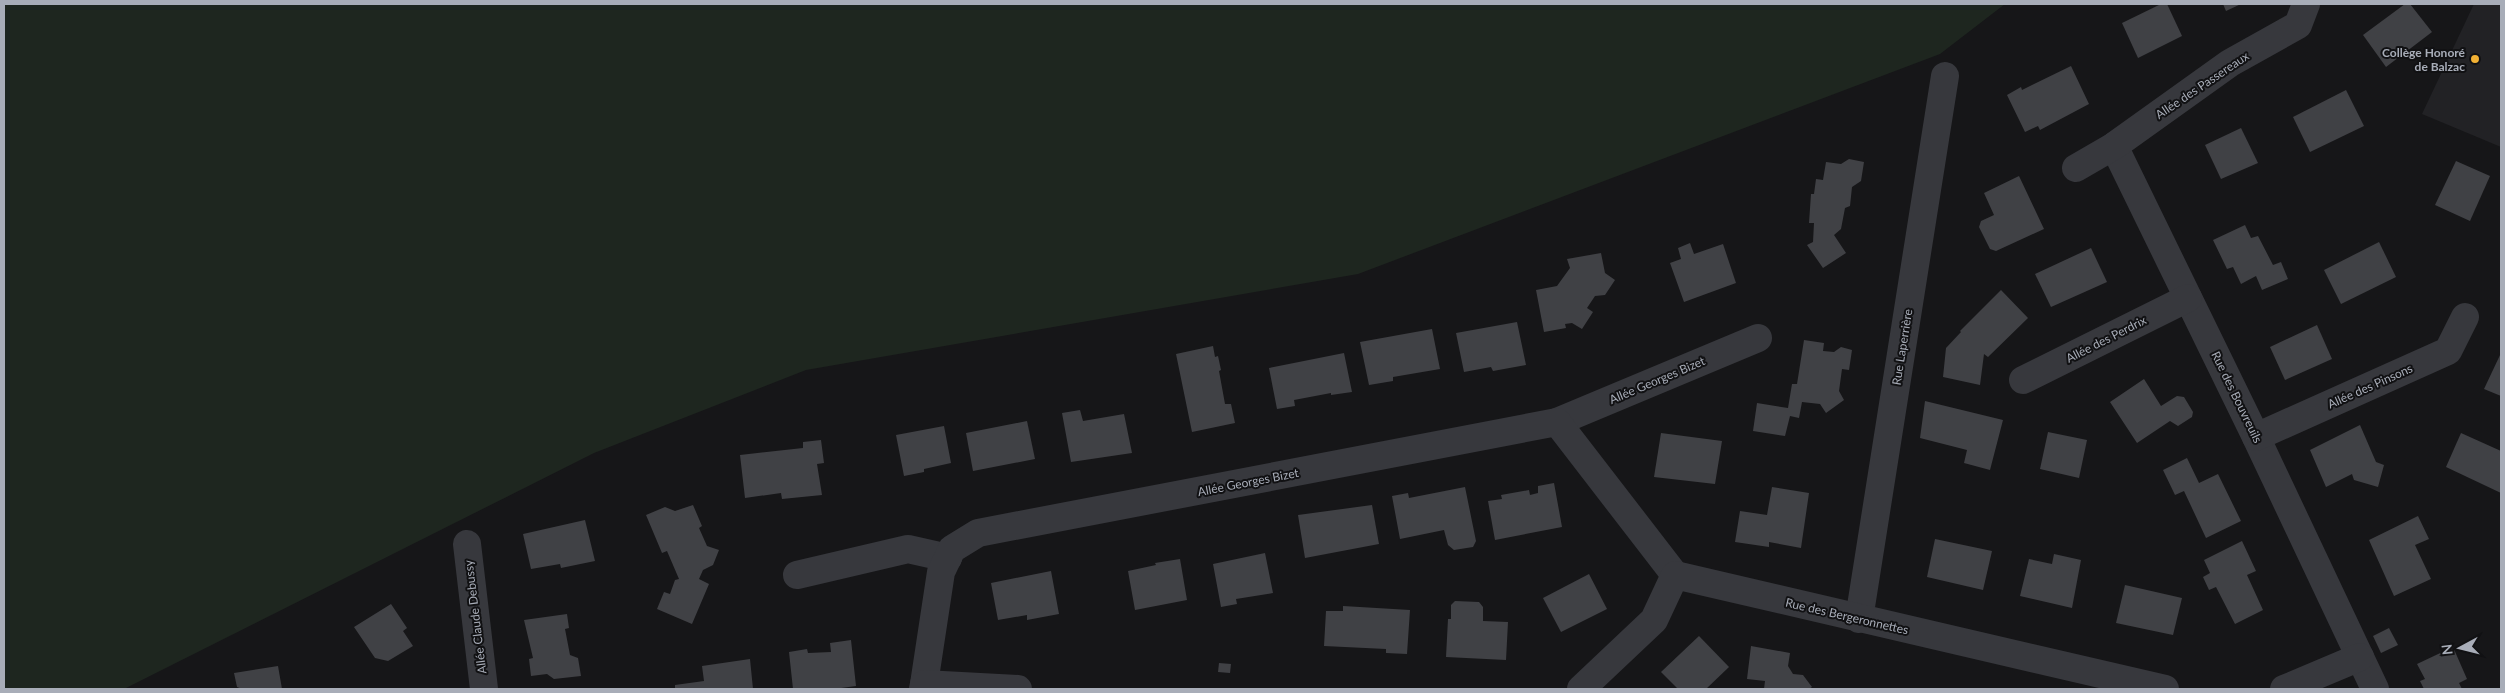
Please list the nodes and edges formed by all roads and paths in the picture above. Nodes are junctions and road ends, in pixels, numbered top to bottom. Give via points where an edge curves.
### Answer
1 (2306, 4) edge
2 (1945, 76) dead end
3 (2114, 146) junction
4 (2076, 168) dead end
5 (2188, 298) junction
6 (2465, 317) dead end
7 (1758, 338) dead end
8 (2023, 380) dead end
9 (1557, 422) junction
10 (2256, 437) junction
11 (467, 544) dead end
12 (948, 558) junction
13 (797, 575) dead end
14 (1675, 575) junction
15 (1859, 619) junction
16 (2360, 657) junction
17 (924, 686) edge
18 (484, 689) edge
19 (1018, 689) edge
20 (1581, 689) edge
21 (2165, 689) edge
22 (2284, 689) edge
23 (2375, 689) edge

1 - 3 street, Allée des Passereaux via 2298,25 2230,63
2 - 15 street, Rue Laperrière
3 - 4 street
3 - 5 street, Rue des Bouvreuils
5 - 8 street, Allée des Perdrix
5 - 10 street, Rue des Bouvreuils
6 - 10 street, Allée des Pinsons via 2448,351
7 - 9 street, Allée Georges Bizet
9 - 12 street, Allée Georges Bizet via 978,534 952,549
9 - 14 street
10 - 16 street, Rue des Bouvreuils
11 - 18 street, Allée Claude Debussy
12 - 13 street via 908,549
12 - 17 street, Allée Georges Bizet via 942,572
14 - 15 street, Rue des Bergeronnettes
14 - 20 street via 1654,620
15 - 21 street, Rue des Bergeronnettes
16 - 22 street
16 - 23 street, Rue des Bouvreuils
17 - 19 street

